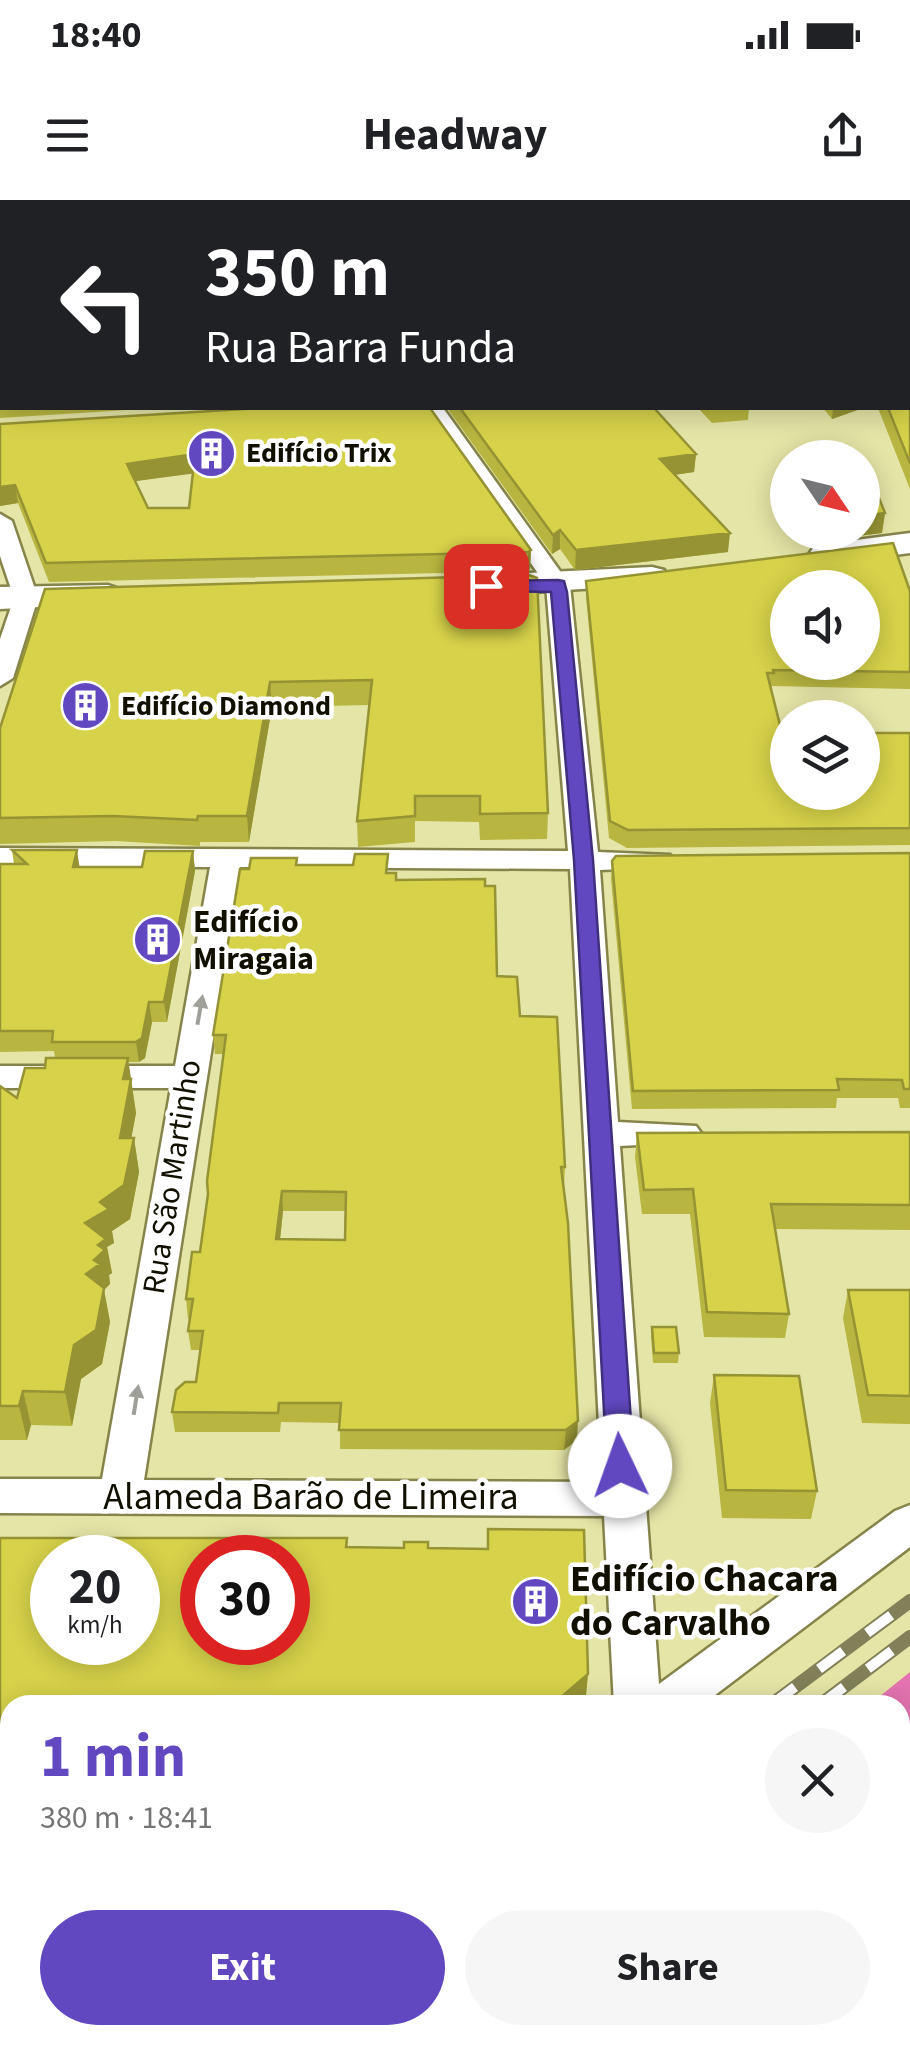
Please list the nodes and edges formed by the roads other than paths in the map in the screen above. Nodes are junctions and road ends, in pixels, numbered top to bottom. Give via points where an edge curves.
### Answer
1 (434, 410) edge
2 (0, 521) edge
3 (909, 547) edge
4 (796, 558) edge
5 (680, 574) edge
6 (558, 584) junction
7 (426, 588) edge
8 (150, 595) edge
9 (13, 598) edge
10 (0, 678) edge
11 (0, 858) edge
12 (226, 858) junction
13 (584, 860) junction
14 (696, 860) edge
15 (0, 1077) edge
16 (188, 1078) junction
17 (599, 1134) junction
18 (721, 1135) edge
19 (0, 1496) edge
20 (120, 1496) junction
21 (622, 1498) junction
22 (910, 1522) edge
23 (636, 1695) edge
24 (679, 1695) edge

1 - 6 street
2 - 9 street
3 - 4 street
5 - 6 street
6 - 7 street
6 - 13 street
8 - 9 street
9 - 10 street
11 - 12 street
12 - 13 street
16 -> 12 street, Rua São Martinho
13 - 14 street
13 - 17 street
15 - 16 street
20 -> 16 street, Rua São Martinho
17 - 18 street
17 - 21 street
19 - 20 street, Alameda Barão de Limeira
20 - 21 street, Alameda Barão de Limeira
21 - 23 street
22 - 24 street

